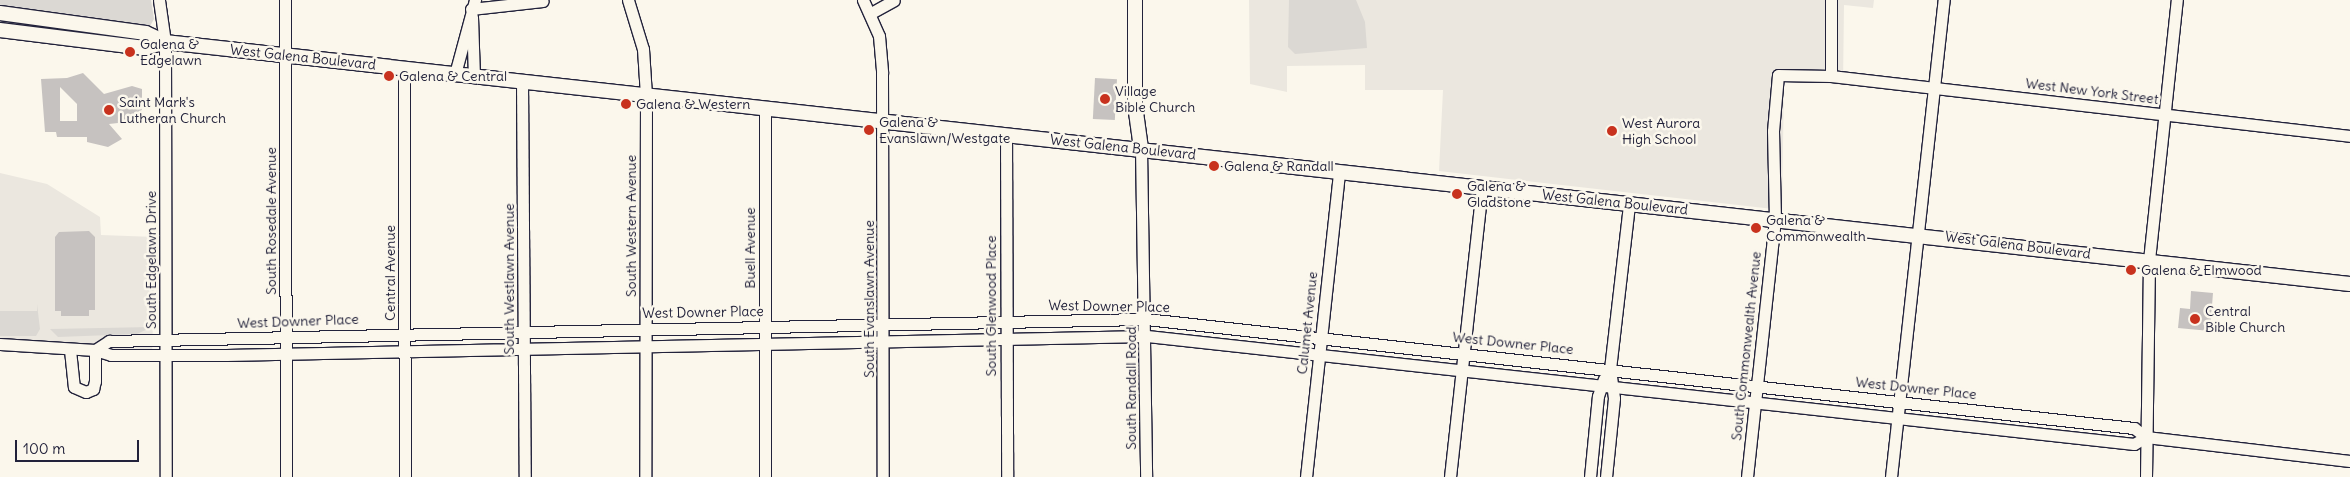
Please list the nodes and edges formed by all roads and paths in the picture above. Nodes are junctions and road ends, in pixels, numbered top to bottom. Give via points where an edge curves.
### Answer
1 (159, 0) edge
2 (285, 0) edge
3 (628, 0) edge
4 (863, 0) edge
5 (894, 0) edge
6 (1135, 0) edge
7 (1831, 0) edge
8 (1944, 0) edge
9 (2177, 0) edge
10 (544, 1) edge
11 (472, 3) edge
12 (0, 13) edge
13 (871, 13) junction
14 (14, 14) junction
15 (0, 19) edge
16 (0, 30) edge
17 (164, 42) junction
18 (285, 56) junction
19 (404, 69) junction
20 (455, 74) junction
21 (474, 76) junction
22 (1831, 76) junction
23 (522, 81) junction
24 (1934, 88) junction
25 (646, 95) junction
26 (765, 108) junction
27 (2165, 114) junction
28 (883, 121) junction
29 (1006, 134) junction
30 (2350, 136) edge
31 (1141, 148) junction
32 (1339, 172) junction
33 (1482, 187) junction
34 (1628, 204) junction
35 (1775, 219) junction
36 (1917, 234) junction
37 (2149, 260) junction
38 (2350, 284) edge
39 (1146, 320) junction
40 (1006, 321) junction
41 (884, 323) junction
42 (765, 326) junction
43 (645, 329) junction
44 (523, 330) junction
45 (405, 333) junction
46 (286, 336) junction
47 (1147, 336) junction
48 (884, 338) junction
49 (1006, 338) junction
50 (1320, 339) junction
51 (166, 340) junction
52 (765, 343) junction
53 (0, 344) edge
54 (645, 345) junction
55 (523, 348) junction
56 (70, 350) junction
57 (95, 350) junction
58 (405, 351) junction
59 (286, 353) junction
60 (1464, 353) junction
61 (1319, 354) junction
62 (166, 355) junction
63 (1610, 369) junction
64 (1462, 371) junction
65 (1607, 385) junction
66 (1756, 386) junction
67 (1754, 401) junction
68 (1898, 401) junction
69 (1897, 417) junction
70 (2146, 437) junction
71 (2350, 462) edge
72 (166, 477) edge
73 (286, 477) edge
74 (405, 477) edge
75 (525, 477) edge
76 (645, 477) edge
77 (765, 477) edge
78 (883, 477) edge
79 (1007, 477) edge
80 (1146, 477) edge
81 (1306, 477) edge
82 (1450, 477) edge
83 (1590, 477) edge
84 (1606, 477) edge
85 (1747, 477) edge
86 (1891, 477) edge
87 (2146, 477) edge

1 - 17 street, South Edgelawn Drive
2 - 18 street, South Rosedale Avenue
3 - 25 street, South Western Avenue via 643,50
4 - 13 street, South Evanslawn Avenue
5 - 13 street
6 - 31 main road via 1135,105
7 - 22 street
8 - 24 street
9 - 27 street
10 - 11 street
11 - 20 street
11 - 21 street
12 - 14 main road, West Galena Boulevard
13 - 28 street, South Evanslawn Avenue via 879,36
14 - 15 main road
14 - 17 main road, West Galena Boulevard via 146,33
16 - 17 main road, West Galena Boulevard via 145,48
17 - 18 main road, West Galena Boulevard
17 - 51 street, South Edgelawn Drive
18 - 19 main road, West Galena Boulevard
18 - 46 street, South Rosedale Avenue
19 - 20 main road, West Galena Boulevard
19 - 45 street, Central Avenue
20 - 21 main road, West Galena Boulevard
21 - 23 main road, West Galena Boulevard
22 - 24 street, West New York Street
22 - 35 street, South Commonwealth Avenue via 1785,73 1774,80
23 - 25 main road, West Galena Boulevard
23 - 44 street, South Westlawn Avenue
24 - 27 street, West New York Street
24 - 36 street
25 - 26 main road, West Galena Boulevard
25 - 43 street, South Western Avenue
26 - 28 main road, West Galena Boulevard
26 - 42 street, Buell Avenue
27 - 30 street, West New York Street
27 - 37 street
28 - 29 main road, West Galena Boulevard
28 - 41 street, South Evanslawn Avenue
29 - 31 main road, West Galena Boulevard
29 - 40 street, South Glenwood Place
31 - 32 main road, West Galena Boulevard
31 - 39 street, South Randall Road
32 - 33 main road, West Galena Boulevard
32 - 50 street, Calumet Avenue
33 - 34 main road, West Galena Boulevard
33 - 60 street
34 - 35 main road, West Galena Boulevard
34 - 63 street
35 - 36 main road, West Galena Boulevard
35 - 66 street, South Commonwealth Avenue
36 - 37 main road, West Galena Boulevard
36 - 68 street
37 - 38 main road, West Galena Boulevard
37 - 70 street
39 - 40 street, West Downer Place
39 - 47 street, South Randall Road
39 - 50 street, West Downer Place
40 - 41 street, West Downer Place
40 - 49 street, South Glenwood Place
41 - 42 street, West Downer Place
41 - 48 street, South Evanslawn Avenue
42 - 43 street, West Downer Place
42 - 52 street, Buell Avenue
43 - 44 street, West Downer Place
43 - 54 street, South Western Avenue
44 - 45 street, West Downer Place
44 - 55 street, South Westlawn Avenue
45 - 46 street, West Downer Place
45 - 58 street, Central Avenue
46 - 51 street, West Downer Place
46 - 59 street, South Rosedale Avenue
47 - 49 street, West Downer Place
47 - 61 street, West Downer Place
47 - 80 street, South Randall Road
48 - 49 street, West Downer Place
48 - 52 street, West Downer Place
48 - 78 street, South Evanslawn Avenue
49 - 79 street, South Glenwood Place
50 - 60 street, West Downer Place
50 - 61 street, Calumet Avenue
51 - 57 street, West Downer Place via 108,340
51 - 62 street, South Edgelawn Drive
52 - 54 street, West Downer Place
52 - 77 street, Buell Avenue
53 - 56 street, West Downer Place
54 - 55 street, West Downer Place
54 - 76 street, South Western Avenue
55 - 58 street, West Downer Place
55 - 75 street, South Westlawn Avenue
56 - 57 street, West Downer Place
56 - 57 street via 74,387 86,392 93,389 95,381
57 - 62 street, West Downer Place via 111,355
58 - 59 street, West Downer Place
58 - 74 street, Central Avenue
59 - 62 street, West Downer Place
59 - 73 street, South Rosedale Avenue
60 - 63 street, West Downer Place
60 - 64 street
61 - 64 street, West Downer Place
61 - 81 street, Calumet Avenue
62 - 72 street, South Edgelawn Drive
63 - 65 street
63 - 66 street, West Downer Place
64 - 65 street, West Downer Place
64 - 82 street
65 - 67 street, West Downer Place
65 - 83 street
65 - 84 street
66 - 67 street, South Commonwealth Avenue
66 - 68 street, West Downer Place
67 - 69 street, West Downer Place
67 - 85 street, South Commonwealth Avenue
68 - 69 street
68 - 70 street, West Downer Place via 2134,428
69 - 70 street, West Downer Place via 2134,444
69 - 86 street
70 - 71 street, West Downer Place
70 - 87 street

